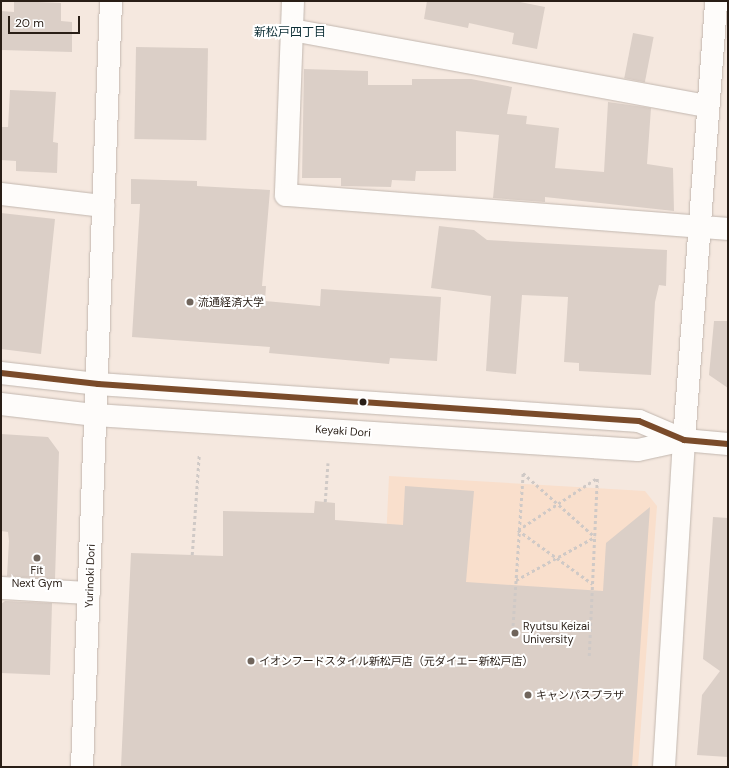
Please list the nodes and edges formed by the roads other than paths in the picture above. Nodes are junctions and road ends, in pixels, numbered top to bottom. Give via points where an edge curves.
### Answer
1 (111, 1) edge
2 (293, 1) edge
3 (716, 1) edge
4 (292, 30) junction
5 (707, 106) junction
6 (1, 194) edge
7 (103, 206) junction
8 (700, 228) junction
9 (728, 229) edge
10 (1, 373) edge
11 (98, 384) junction
12 (1, 404) edge
13 (95, 415) junction
14 (684, 440) junction
15 (728, 444) edge
16 (1, 588) edge
17 (90, 593) junction
18 (82, 767) edge
19 (664, 767) edge

1 - 7 street, Yurinoki Dori
2 - 4 street
3 - 5 street
4 - 5 street
4 - 8 street via 286,195
5 - 8 street
6 - 7 street
7 - 11 street, Yurinoki Dori
8 - 9 street
8 - 14 street
10 - 11 street, Keyaki Dori
11 - 13 street, Yurinoki Dori
11 - 14 street, Keyaki Dori via 639,421
12 - 13 street, Keyaki Dori
13 - 14 street, Keyaki Dori via 638,450
13 - 17 street, Yurinoki Dori
14 - 15 street, Keyaki Dori
14 - 19 street
16 - 17 street
17 - 18 street, Yurinoki Dori

